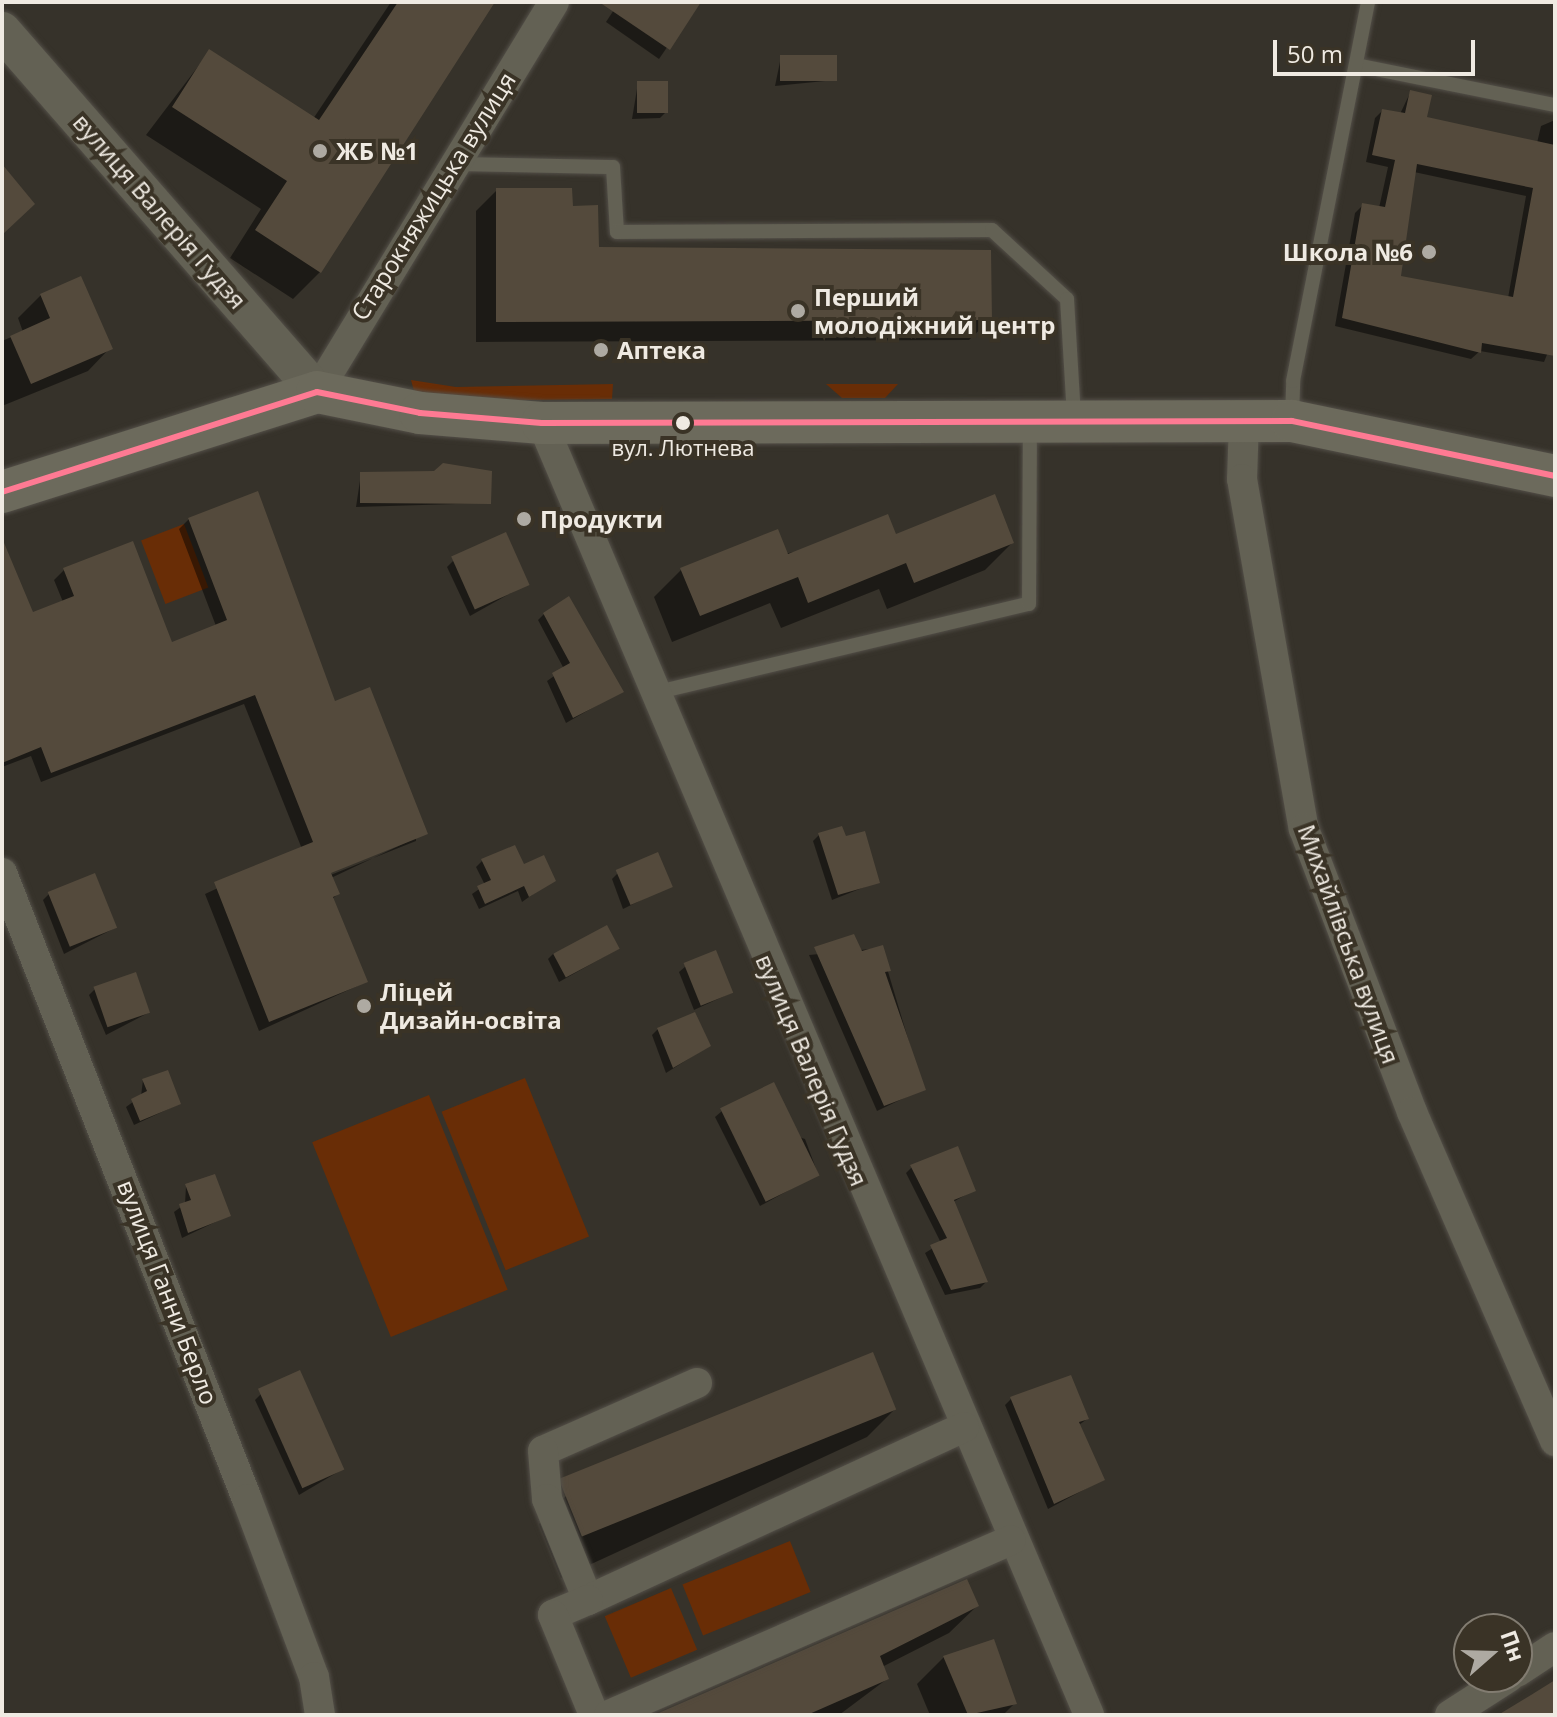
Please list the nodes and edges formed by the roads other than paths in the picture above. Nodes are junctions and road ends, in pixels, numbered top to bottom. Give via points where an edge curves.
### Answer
1 (554, 2) edge
2 (1368, 2) edge
3 (2, 31) edge
4 (1356, 65) junction
5 (1555, 105) edge
6 (450, 164) junction
7 (317, 392) junction
8 (1030, 417) junction
9 (1074, 417) junction
10 (1244, 420) junction
11 (1292, 421) junction
12 (542, 423) junction
13 (1555, 476) edge
14 (2, 492) edge
15 (653, 693) junction
16 (2, 873) edge
17 (697, 1383) dead end
18 (964, 1427) junction
19 (1555, 1441) edge
20 (1011, 1540) junction
21 (588, 1600) junction
22 (1555, 1647) edge
23 (1533, 1661) edge
24 (1484, 1693) edge
25 (1082, 1713) edge
26 (320, 1715) edge
27 (594, 1715) edge
28 (609, 1715) edge
29 (1450, 1715) edge

1 - 6 street, Старокняжицька вулиця
2 - 4 lane
3 - 7 street, вулиця Валерія Гудзя
4 - 5 lane
4 - 11 lane via 1293,381
6 - 7 street, Старокняжицька вулиця
6 - 9 lane via 613,167 617,232 992,230 1067,299
7 - 12 main road via 420,413
7 - 14 main road
8 - 9 main road
8 - 12 main road
8 - 15 lane via 1029,604
9 - 10 main road
10 - 11 main road
10 - 19 street, Михайлівська вулиця via 1242,479 1304,829 1412,1112
11 - 13 main road
12 - 15 street, вулиця Валерія Гудзя
15 - 18 street, вулиця Валерія Гудзя
16 - 26 street, вулиця Ганни Берло via 247,1499 314,1677
17 - 21 street via 543,1451 547,1499
18 - 20 street, вулиця Валерія Гудзя
18 - 21 street
20 - 25 street, вулиця Валерія Гудзя
20 - 28 street
21 - 27 street via 553,1615
22 - 23 street
24 - 29 street

